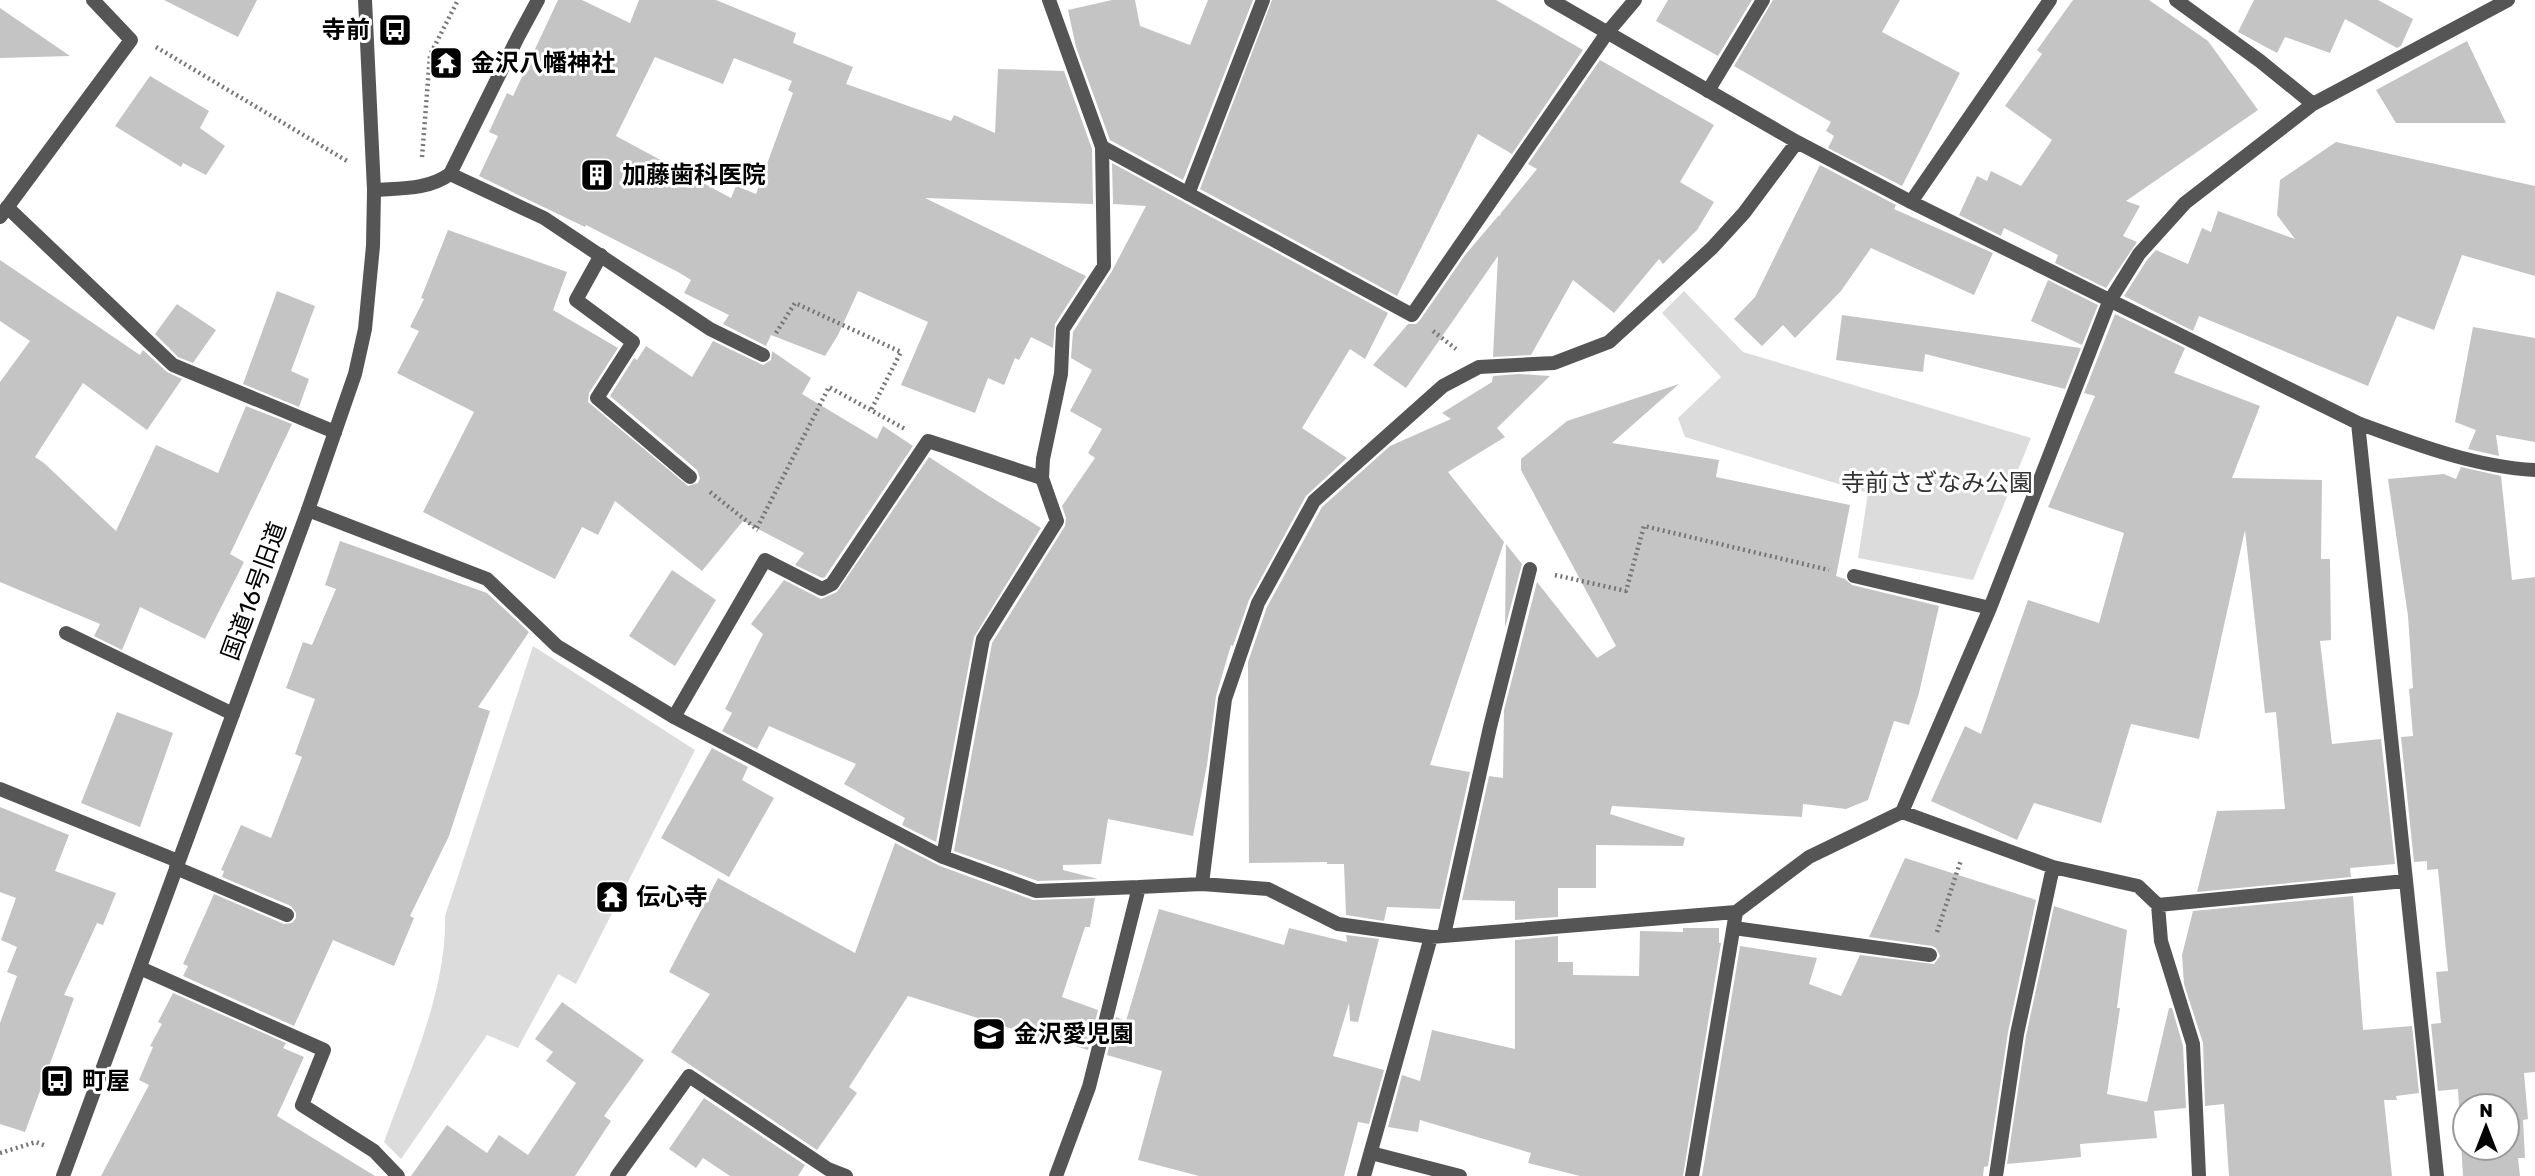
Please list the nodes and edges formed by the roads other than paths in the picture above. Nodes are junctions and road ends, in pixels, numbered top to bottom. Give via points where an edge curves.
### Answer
1 (93, 0) edge
2 (365, 0) edge
3 (538, 0) edge
4 (1049, 0) edge
5 (1263, 0) edge
6 (1551, 0) edge
7 (1635, 0) edge
8 (1763, 0) edge
9 (2050, 0) edge
10 (2176, 0) edge
11 (2508, 0) edge
12 (1607, 33) junction
13 (1708, 91) junction
14 (2313, 103) junction
15 (1797, 142) junction
16 (1101, 147) junction
17 (450, 174) junction
18 (373, 183) junction
19 (1188, 194) junction
20 (1911, 202) junction
21 (3, 212) edge
22 (601, 254) junction
23 (2109, 302) junction
24 (763, 355) road end
25 (2358, 423) junction
26 (335, 432) junction
27 (2535, 470) edge
28 (690, 477) road end
29 (1042, 478) junction
30 (309, 510) junction
31 (1530, 569) road end
32 (1854, 576) road end
33 (1990, 608) junction
34 (66, 633) dead end
35 (233, 714) junction
36 (674, 717) junction
37 (0, 789) edge
38 (1902, 812) junction
39 (943, 857) junction
40 (177, 864) junction
41 (2053, 867) junction
42 (2405, 881) junction
43 (1202, 884) junction
44 (1139, 887) junction
45 (2158, 905) junction
46 (1736, 912) junction
47 (288, 915) dead end
48 (1734, 928) junction
49 (1438, 936) junction
50 (1930, 955) road end
51 (139, 968) junction
52 (1371, 1153) junction
53 (63, 1176) edge
54 (398, 1176) edge
55 (617, 1176) edge
56 (846, 1176) edge
57 (1056, 1176) edge
58 (1364, 1176) edge
59 (1460, 1176) edge
60 (1692, 1176) edge
61 (1996, 1176) edge
62 (2199, 1176) edge
63 (2437, 1176) edge

1 - 21 street via 131,40
2 - 18 street, 国道16号旧道
3 - 17 street
4 - 16 street
5 - 19 street
6 - 12 street
7 - 12 street
8 - 13 street
9 - 20 street
10 - 14 street
11 - 14 street
12 - 13 street
12 - 19 street via 1412,315
13 - 15 street
14 - 23 street via 2185,203 2139,254
15 - 20 street
15 - 43 street via 1712,248 1609,342 1554,363 1479,367 1443,386 1314,501 1258,603 1225,699
16 - 19 street
16 - 29 street via 1104,266 1063,329 1061,374
17 - 18 street via 420,187
17 - 22 street via 544,218
18 - 26 street, 国道16号旧道 via 365,329
20 - 23 street
21 - 26 street via 173,365
22 - 24 street via 710,329
22 - 28 street via 576,300 633,342 597,398
23 - 25 street
23 - 33 street
25 - 27 street via 2424,447
25 - 42 street
26 - 30 street, 国道16号旧道
29 - 36 street via 928,441 832,584 822,589 765,561
29 - 39 street via 1057,521 983,639
30 - 35 street, 国道16号旧道
30 - 36 street via 487,579 557,646
31 - 49 street
32 - 33 street
33 - 38 street
34 - 35 street
35 - 40 street, 国道16号旧道
36 - 39 street
37 - 40 street
38 - 41 street
38 - 46 street via 1809,857
39 - 44 street via 1036,891
40 - 47 street
40 - 51 street, 国道16号旧道
41 - 45 street via 2138,886
41 - 61 street via 2017,1034
42 - 45 street
42 - 63 street
43 - 44 street
43 - 49 street via 1268,889 1338,924
44 - 57 street via 1089,1087
45 - 62 street via 2161,941 2193,1044
46 - 48 street
46 - 49 street
48 - 50 street
48 - 60 street
49 - 52 street
51 - 53 street, 国道16号旧道
51 - 54 street via 324,1050 302,1105 374,1151
52 - 58 street
52 - 59 street
55 - 56 street via 689,1076 828,1169

